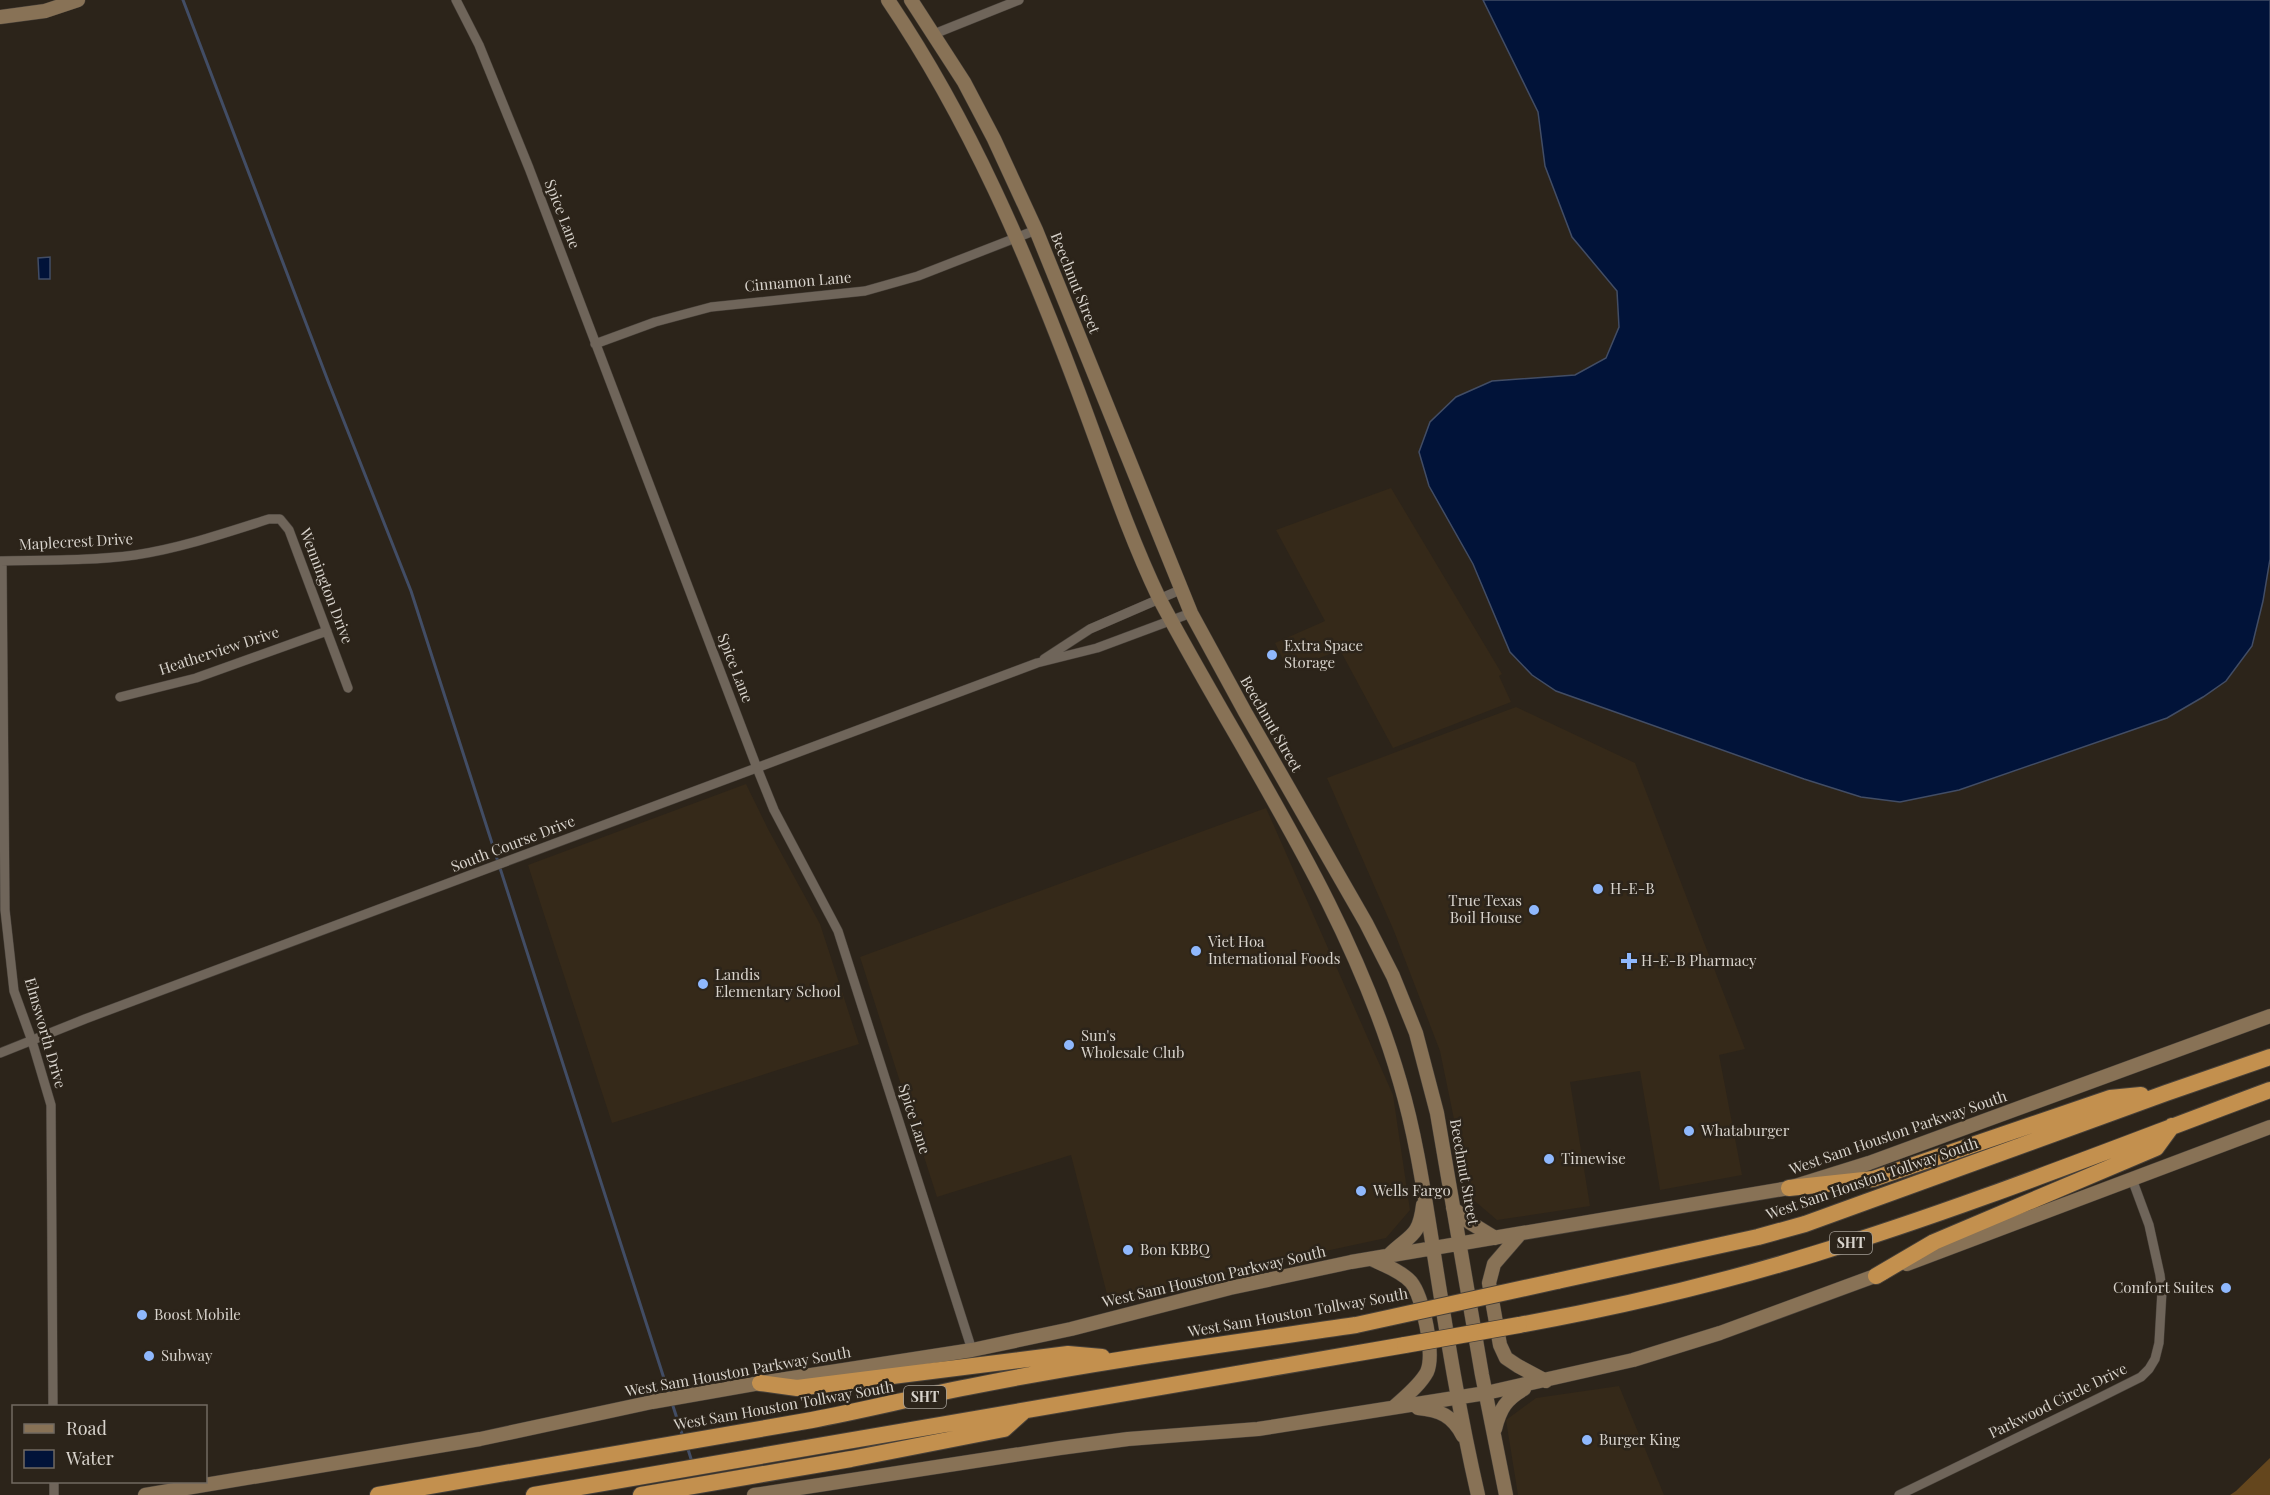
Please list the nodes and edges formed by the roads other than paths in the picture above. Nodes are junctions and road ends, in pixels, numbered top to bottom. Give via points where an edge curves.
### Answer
1 (78, 0) edge
2 (456, 0) edge
3 (888, 0) edge
4 (911, 0) edge
5 (1019, 0) edge
6 (897, 12) junction
7 (0, 17) edge
8 (934, 34) junction
9 (1036, 230) junction
10 (1016, 237) junction
11 (595, 344) junction
12 (1099, 385) junction
13 (1078, 391) junction
14 (223, 534) joint
15 (1, 561) edge
16 (1180, 590) junction
17 (1159, 598) junction
18 (1191, 613) junction
19 (1171, 621) junction
20 (327, 631) junction
21 (1037, 663) junction
22 (348, 688) dead end
23 (120, 697) dead end
24 (757, 768) junction
25 (1296, 799) junction
26 (1279, 810) junction
27 (1380, 948) junction
28 (1355, 959) junction
29 (2270, 1016) edge
30 (32, 1041) junction
31 (0, 1053) edge
32 (2270, 1057) edge
33 (2270, 1090) edge
34 (2166, 1093) junction
35 (2172, 1126) junction
36 (2270, 1127) edge
37 (2132, 1179) junction
38 (1789, 1188) junction
39 (1424, 1194) junction
40 (1453, 1209) junction
41 (1520, 1234) junction
42 (1495, 1238) junction
43 (1460, 1245) junction
44 (1433, 1249) junction
45 (1388, 1256) junction
46 (1370, 1259) junction
47 (1876, 1276) junction
48 (972, 1350) junction
49 (1127, 1359) junction
50 (1541, 1382) junction
51 (760, 1383) junction
52 (1486, 1393) junction
53 (1458, 1397) junction
54 (53, 1405) edge
55 (1395, 1406) junction
56 (1024, 1411) junction
57 (1494, 1434) junction
58 (1467, 1444) junction
59 (145, 1495) edge
60 (378, 1495) edge
61 (534, 1495) edge
62 (641, 1495) edge
63 (754, 1495) edge
64 (1478, 1495) edge
65 (1506, 1495) edge
66 (1899, 1495) edge

1 - 7 main road via 45,11
2 - 11 street, Spice Lane via 497,89
3 - 6 main road
4 - 8 main road, Beechnut Street
5 - 8 street
6 - 8 main road via 907,13 922,35
6 - 10 main road via 970,137
8 - 9 main road, Beechnut Street via 984,120
9 - 10 street, Cinnamon Lane
9 - 12 main road, Beechnut Street
10 - 11 street, Cinnamon Lane via 918,276 865,291 711,307
10 - 13 main road
11 - 24 street, Spice Lane
12 - 13 main road
12 - 16 main road, Beechnut Street
13 - 17 main road via 1142,564
14 - 15 street, Maplecrest Drive via 135,555
14 - 20 street, Wennington Drive via 280,519 289,530
15 - 30 street, Elmsworth Drive via 4,910 14,991
16 - 17 street, South Course Drive
16 - 18 main road, Beechnut Street
17 - 19 main road
17 - 21 street, South Course Drive via 1090,629
18 - 19 street, South Course Drive
18 - 25 main road, Beechnut Street
19 - 21 street, South Course Drive via 1096,648
19 - 26 main road
20 - 22 street, Wennington Drive
20 - 23 street, Heatherview Drive via 196,678
21 - 24 street, South Course Drive
24 - 30 street, South Course Drive
24 - 48 street, Spice Lane via 774,810 838,931
25 - 26 main road
25 - 27 main road, Beechnut Street
26 - 28 main road
27 - 28 main road
27 - 40 main road, Beechnut Street via 1425,1061
28 - 39 main road via 1400,1082
29 - 38 main road, West Sam Houston Parkway South
30 - 31 street, South Course Drive
30 - 54 street, Elmsworth Drive via 51,1106
32 - 34 highway, West Sam Houston Tollway South / SHT
33 - 35 highway, SHT
34 - 38 highway via 2110,1098 1873,1179
34 - 49 highway, West Sam Houston Tollway South / SHT, bridge via 1805,1224 1747,1239 1356,1325
35 - 47 highway via 2156,1148 1935,1242
35 - 56 highway, SHT, bridge via 1925,1218 1814,1254 1658,1297
36 - 37 main road
37 - 47 main road
37 - 66 street, Parkwood Circle Drive via 2149,1225 2160,1275 2159,1343 2149,1369 2142,1377
38 - 41 main road, West Sam Houston Parkway South
39 - 44 main road
39 - 45 main road via 1418,1229
40 - 42 main road
40 - 43 main road, Beechnut Street
41 - 42 main road, West Sam Houston Parkway South
41 - 50 main road via 1494,1264 1489,1283 1500,1346 1506,1358
42 - 43 main road, West Sam Houston Parkway South
43 - 44 main road, West Sam Houston Parkway South
43 - 52 main road, Beechnut Street
44 - 45 main road, West Sam Houston Parkway South
44 - 53 main road
45 - 46 main road, West Sam Houston Parkway South
46 - 48 main road, West Sam Houston Parkway South
46 - 55 main road via 1409,1280 1421,1304 1427,1334 1428,1369
47 - 50 main road via 1720,1333 1633,1360
48 - 51 main road, West Sam Houston Parkway South
49 - 51 highway via 1068,1354 797,1388
49 - 60 highway, West Sam Houston Tollway South / SHT via 968,1387 884,1407
50 - 52 main road
50 - 57 main road via 1510,1397
51 - 59 main road, West Sam Houston Parkway South via 480,1439
52 - 53 main road
52 - 57 main road, Beechnut Street
53 - 55 main road
53 - 58 main road
55 - 58 main road via 1436,1410 1453,1420
55 - 63 main road via 1258,1429 1060,1448
56 - 61 highway, SHT
56 - 62 highway via 1004,1429
57 - 65 main road, Beechnut Street
58 - 64 main road

